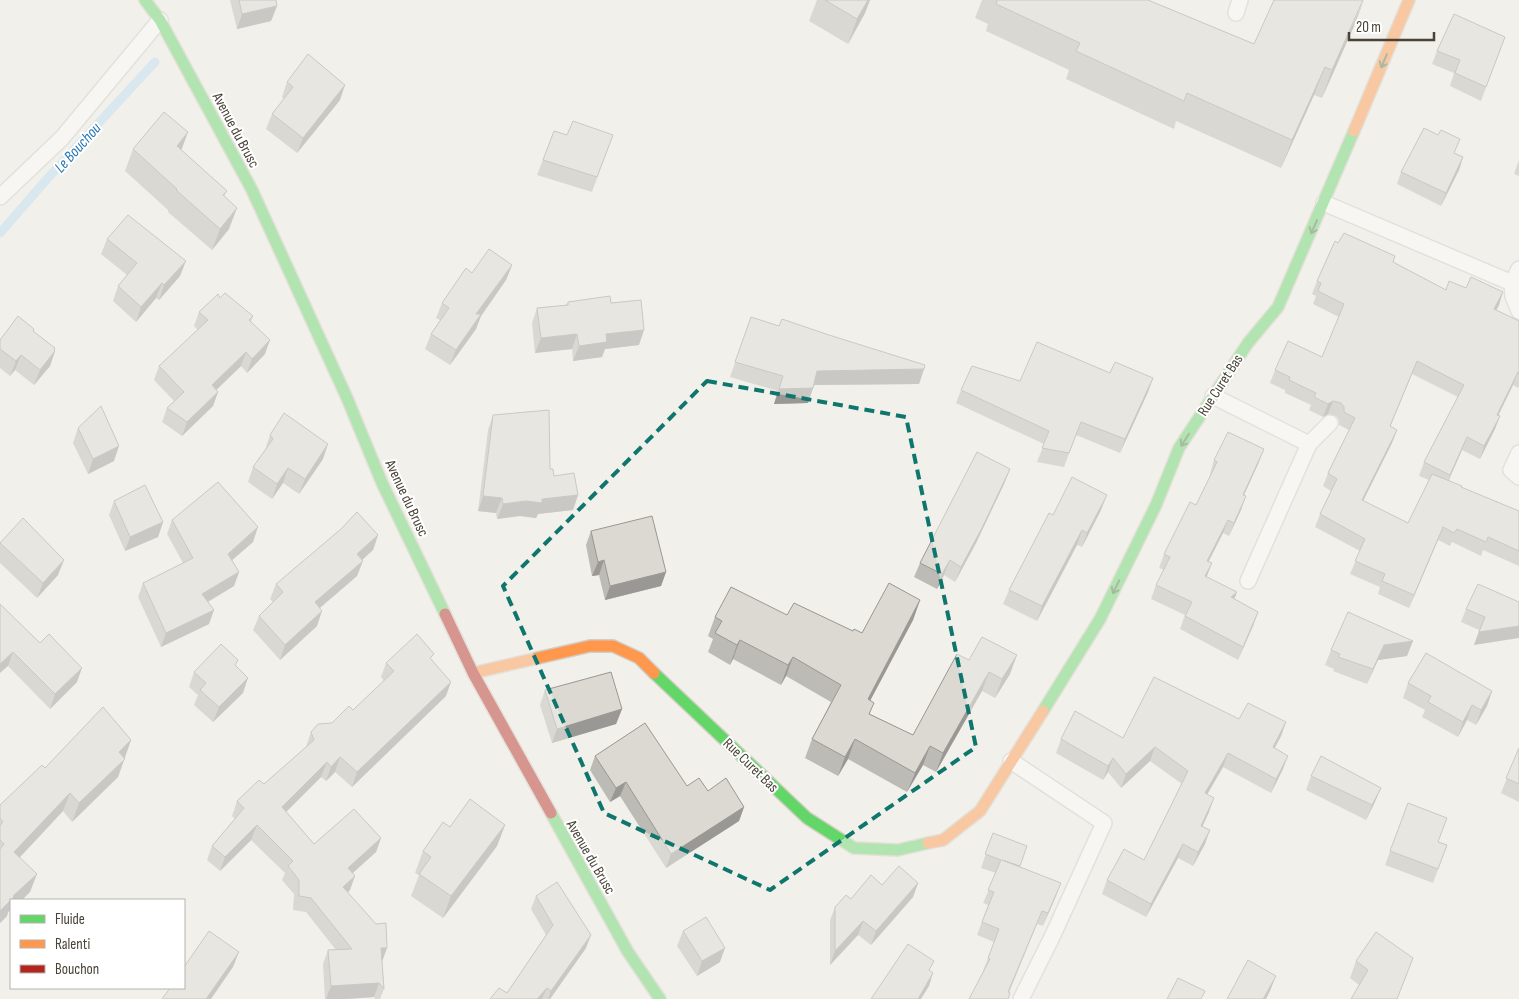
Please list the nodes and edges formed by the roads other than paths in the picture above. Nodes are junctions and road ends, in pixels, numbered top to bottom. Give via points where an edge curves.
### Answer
1 (145, 0) edge
2 (1409, 0) edge
3 (169, 7) dead end
4 (160, 20) junction
5 (0, 197) edge
6 (1324, 203) junction
7 (1517, 277) edge
8 (1519, 311) edge
9 (1213, 396) junction
10 (1330, 423) dead end
11 (1309, 444) junction
12 (1519, 453) edge
13 (1519, 477) edge
14 (1248, 581) dead end
15 (472, 674) junction
16 (1011, 761) junction
17 (660, 999) edge
18 (1021, 999) edge

1 - 4 street, Avenue du Brusc
2 -> 6 street, Rue Curet Bas
3 - 4 street
4 - 5 lane via 62,138
4 - 15 street, Avenue du Brusc via 252,190 382,483
6 - 7 lane
6 -> 9 street, Rue Curet Bas via 1278,307 1248,343
7 - 8 lane via 1513,296
9 - 11 lane
9 -> 16 street, Rue Curet Bas via 1179,448 1156,506 1100,619
10 - 11 lane
11 - 14 lane
12 - 13 lane via 1511,470
15 - 16 street, Rue Curet Bas via 590,646 613,646 639,658 807,818 854,848 898,850 943,840 980,811
15 - 17 street, Avenue du Brusc via 628,952
16 - 18 lane via 1104,823

